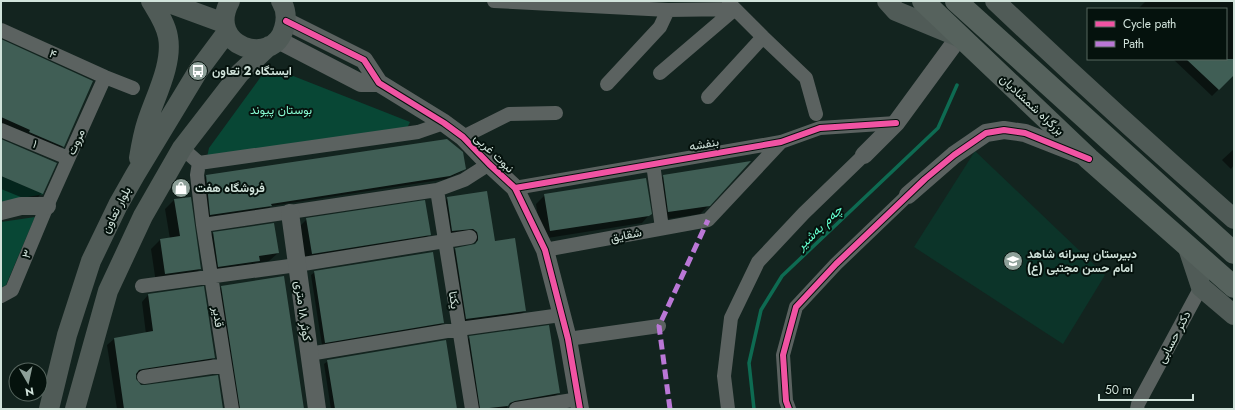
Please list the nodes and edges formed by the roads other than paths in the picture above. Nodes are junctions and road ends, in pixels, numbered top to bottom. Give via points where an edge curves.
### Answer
1 (150, 1) edge
2 (164, 1) edge
3 (230, 1) edge
4 (494, 1) edge
5 (886, 1) edge
6 (923, 1) edge
7 (956, 1) edge
8 (995, 1) edge
9 (731, 5) edge
10 (286, 8) edge
11 (668, 10) junction
12 (226, 27) junction
13 (1, 30) edge
14 (763, 37) junction
15 (959, 37) junction
16 (273, 43) junction
17 (660, 73) dead end
18 (105, 78) junction
19 (378, 83) junction
20 (607, 84) dead end
21 (133, 88) dead end
22 (708, 97) dead end
23 (556, 113) dead end
24 (816, 114) dead end
25 (444, 123) junction
26 (896, 123) junction
27 (1, 130) edge
28 (463, 137) junction
29 (781, 142) junction
30 (182, 148) junction
31 (864, 155) joint
32 (68, 158) junction
33 (1089, 159) junction
34 (199, 162) junction
35 (489, 164) junction
36 (653, 164) junction
37 (135, 175) junction
38 (515, 188) junction
39 (437, 190) junction
40 (908, 195) joint
41 (47, 206) junction
42 (1, 211) edge
43 (290, 213) junction
44 (1234, 219) edge
45 (203, 225) junction
46 (662, 228) junction
47 (470, 237) dead end
48 (445, 241) junction
49 (1187, 245) junction
50 (545, 250) junction
51 (1234, 253) edge
52 (297, 264) junction
53 (211, 277) junction
54 (142, 286) dead end
55 (1201, 287) junction
56 (1234, 287) edge
57 (1, 296) edge
58 (561, 315) junction
59 (1234, 315) edge
60 (659, 326) dead end
61 (459, 329) junction
62 (568, 339) junction
63 (309, 354) junction
64 (225, 365) junction
65 (144, 377) dead end
66 (579, 404) edge
67 (49, 409) edge
68 (75, 409) edge
69 (232, 409) edge
70 (317, 409) edge
71 (472, 409) edge
72 (516, 409) edge
73 (728, 409) edge
74 (789, 409) edge
75 (1137, 409) edge

1 - 37 main road via 168,36 169,52 164,75 146,124
2 - 12 main road
3 - 12 main road via 224,15
4 - 11 street
5 - 15 main road via 896,11
6 - 15 highway, بزرگراه شمشادیان
7 - 51 highway, بزرگراه شمشادیان
8 - 44 main road
9 - 11 street
9 - 14 street
9 - 17 street
10 - 16 main road via 284,31
10 - 19 street, نبوت غربی via 364,60
11 - 20 street via 660,27
12 - 16 main road via 233,40 241,46 255,49
12 - 37 main road, بلوار تعاون
13 - 18 street, ۴
14 - 22 street
14 - 24 street via 806,78
15 - 26 street
15 - 33 highway, بزرگراه شمشادیان
16 - 19 street, نبوت غربی via 361,83
16 - 30 main road via 240,73
18 - 21 street, ۴
18 - 32 street, مروت
19 - 25 street, نبوت غربی
23 - 28 street via 509,114
25 - 28 street, نبوت غربی
25 - 34 street via 418,132
26 - 29 street, بنفشه via 820,128
26 - 31 street
27 - 32 street, ۱
28 - 35 street, نبوت غربی
29 - 36 street, بنفشه
29 - 46 street, شقایق via 708,220
30 - 34 street
30 - 68 main road via 143,216 108,291
31 - 73 street via 758,262 731,318 724,376
32 - 41 street, مروت
33 - 40 street via 1025,133 1004,130 986,133 954,155
33 - 49 highway, بزرگراه شمشادیان
34 - 45 street, قدیر via 197,175
35 - 38 street, نبوت غربی
35 - 39 street via 464,180
36 - 38 street, بنفشه
36 - 46 street
37 - 67 main road, بلوار تعاون via 91,261 67,335
38 - 50 street, نبوت غربی
39 - 43 street
39 - 48 street, یکتا
40 - 74 street via 836,264 796,307 783,355 786,401
41 - 42 street via 21,206
41 - 57 street, ۳ via 12,290
43 - 45 street
43 - 52 street, کوثر ۱۸ متری
45 - 53 street, قدیر
46 - 50 street, شقایق
47 - 48 street
48 - 52 street
48 - 61 street, یکتا
49 - 55 main road
49 - 56 highway, بزرگراه شمشادیان
50 - 58 street, نبوت غربی
52 - 53 street
52 - 63 street, کوثر ۱۸ متری
53 - 54 street
53 - 64 street, قدیر
55 - 59 main road
55 - 75 street, دکتر حسابی
58 - 61 street
58 - 62 street, نبوت غربی
60 - 62 street
61 - 63 street
61 - 71 street, یکتا
62 - 66 street, نبوت غربی
63 - 70 street, کوثر ۱۸ متری
64 - 65 street
64 - 69 street, قدیر
66 - 72 street

